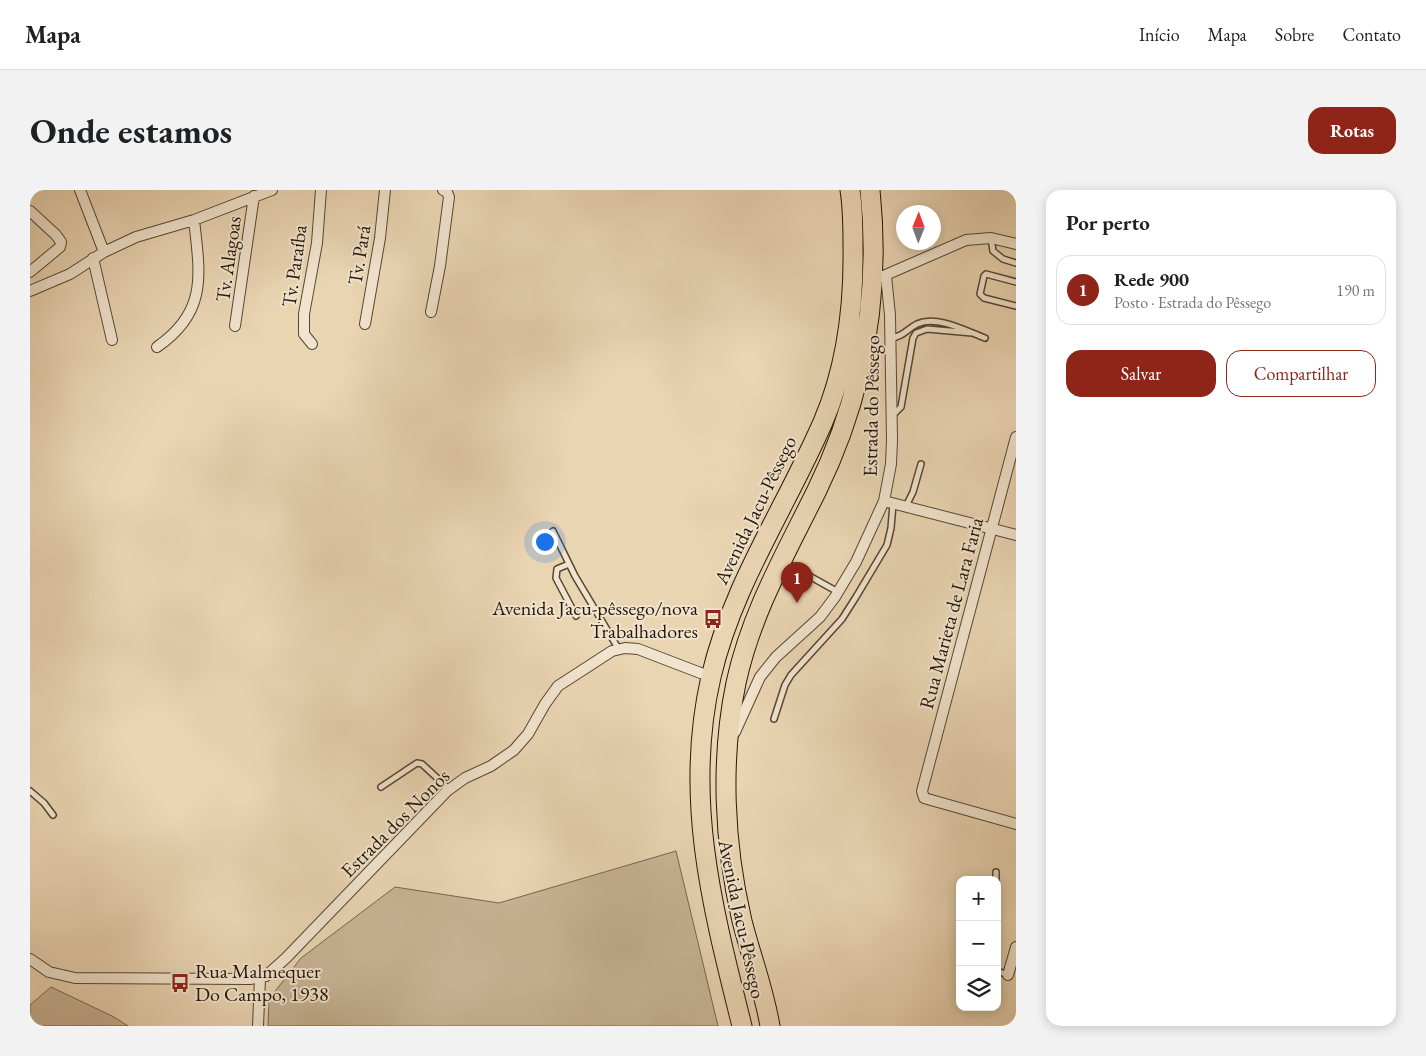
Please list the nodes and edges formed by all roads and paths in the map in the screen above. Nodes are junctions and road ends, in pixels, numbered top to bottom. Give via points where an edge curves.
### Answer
1 (80, 190) edge
2 (272, 190) edge
3 (321, 190) edge
4 (386, 190) edge
5 (443, 190) edge
6 (850, 190) edge
7 (870, 190) edge
8 (254, 196) junction
9 (30, 211) edge
10 (194, 220) junction
11 (991, 238) junction
12 (1016, 244) edge
13 (104, 252) junction
14 (93, 258) junction
15 (1016, 263) edge
16 (30, 272) edge
17 (879, 278) junction
18 (1016, 282) edge
19 (30, 291) edge
20 (1016, 306) edge
21 (431, 312) dead end
22 (365, 324) dead end
23 (235, 326) dead end
24 (972, 333) junction
25 (890, 338) junction
26 (986, 338) dead end
27 (112, 340) dead end
28 (312, 344) dead end
29 (157, 347) dead end
30 (891, 417) junction
31 (1016, 437) edge
32 (921, 464) dead end
33 (888, 502) junction
34 (906, 507) junction
35 (991, 529) junction
36 (553, 531) dead end
37 (1016, 535) edge
38 (781, 560) junction
39 (569, 564) junction
40 (838, 592) junction
41 (576, 616) dead end
42 (618, 648) junction
43 (711, 677) junction
44 (774, 719) dead end
45 (727, 756) junction
46 (381, 787) dead end
47 (449, 789) junction
48 (30, 791) edge
49 (52, 815) dead end
50 (1016, 824) edge
51 (996, 872) dead end
52 (996, 876) edge
53 (1016, 947) edge
54 (30, 959) edge
55 (1001, 972) edge
56 (1008, 975) joint
57 (260, 978) junction
58 (258, 1026) edge
59 (742, 1026) edge
60 (770, 1026) edge

1 - 13 street
2 - 8 street
3 - 28 street, Tv. Paraíba via 317,243 304,314 304,334
4 - 22 street, Tv. Pará
5 - 21 street via 448,197
6 - 43 highway, Avenida Jacu-Pêssego via 854,284 849,333 839,375 823,420 738,596
7 - 17 highway, Avenida Jacu-Pêssego
8 - 10 street
8 - 23 street, Tv. Alagoas
9 - 16 street via 61,242 60,247
10 - 13 street via 136,237
10 - 29 street via 199,289 176,335
11 - 12 street
11 - 15 lane via 993,251
11 - 17 street via 955,243
13 - 14 street
14 - 19 street via 70,274
14 - 27 street
17 - 25 street, Estrada do Pêssego
17 - 38 highway, Avenida Jacu-Pêssego via 862,367 845,423 817,490
18 - 20 lane via 986,274 980,294 984,298
24 - 25 lane via 929,322 919,323 899,337
24 - 26 lane
24 - 30 lane via 927,329 916,333 901,407
25 - 30 street, Estrada do Pêssego
30 - 33 street, Estrada do Pêssego
31 - 35 street, Rua Marieta de Lara Faria
32 - 34 lane
33 - 34 street
33 - 40 street, Estrada do Pêssego
33 - 44 lane via 891,528 887,545 842,619 791,675
34 - 35 street
35 - 37 street
35 - 50 street, Rua Marieta de Lara Faria via 922,788 924,798
36 - 39 lane
38 - 40 lane
38 - 45 highway, Avenida Jacu-Pêssego via 757,612 746,648 733,700
39 - 41 lane via 558,569 556,578
39 - 42 lane
40 - 45 street, Estrada do Pêssego via 820,617 776,657 760,677
42 - 43 street via 656,654
42 - 47 street, Estrada dos Nonos via 558,686 514,750
43 - 59 highway, Avenida Jacu-Pêssego via 700,754 701,837
45 - 60 highway, Avenida Jacu-Pêssego via 731,863
46 - 47 lane via 417,763
47 - 57 street, Estrada dos Nonos via 286,958
48 - 49 lane
51 - 52 lane
53 - 56 street
54 - 57 street via 49,972 75,978
55 - 56 lane
57 - 58 street

